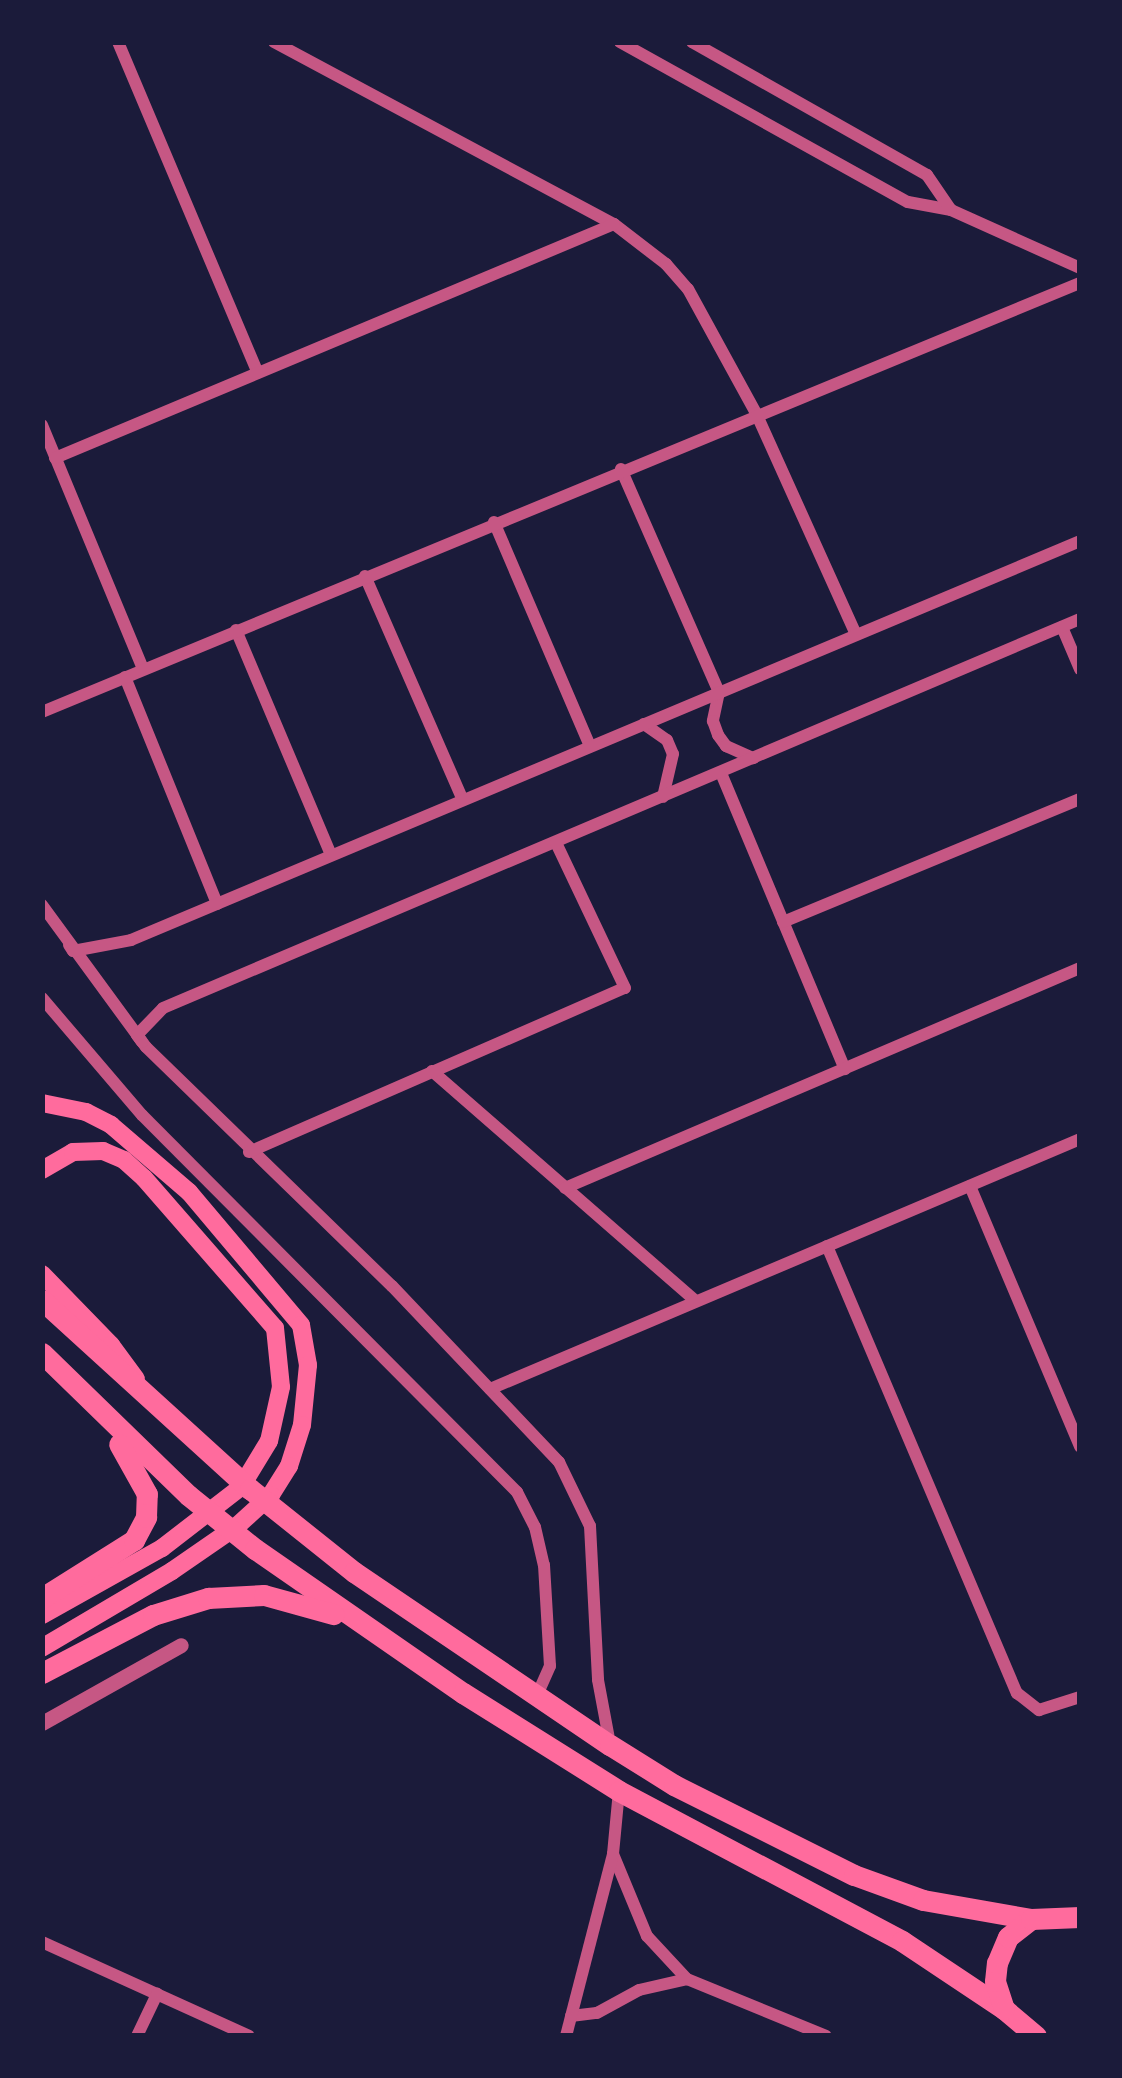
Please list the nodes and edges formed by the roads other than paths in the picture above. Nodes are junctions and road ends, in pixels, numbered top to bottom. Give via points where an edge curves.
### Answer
1 (118, 42) edge
2 (274, 42) edge
3 (620, 42) edge
4 (692, 42) edge
5 (951, 210) junction
6 (614, 224) junction
7 (1080, 268) edge
8 (1080, 283) edge
9 (259, 373) junction
10 (756, 413) junction
11 (42, 425) edge
12 (55, 458) junction
13 (621, 469) junction
14 (494, 522) junction
15 (1080, 541) edge
16 (365, 576) junction
17 (1080, 620) edge
18 (1062, 627) junction
19 (236, 630) junction
20 (856, 634) junction
21 (143, 669) junction
22 (1080, 669) edge
23 (125, 677) junction
24 (719, 692) junction
25 (42, 712) edge
26 (644, 724) junction
27 (590, 746) junction
28 (754, 759) junction
29 (721, 773) junction
30 (662, 798) junction
31 (463, 800) junction
32 (1080, 800) edge
33 (556, 843) junction
34 (331, 855) junction
35 (217, 904) junction
36 (42, 905) edge
37 (783, 922) junction
38 (69, 945) junction
39 (1080, 968) edge
40 (42, 998) edge
41 (146, 1047) junction
42 (845, 1069) junction
43 (432, 1071) junction
44 (42, 1103) edge
45 (1080, 1139) edge
46 (249, 1152) junction
47 (42, 1170) edge
48 (970, 1186) junction
49 (565, 1188) junction
50 (827, 1246) junction
51 (42, 1274) edge
52 (42, 1300) edge
53 (696, 1301) junction
54 (42, 1353) edge
55 (75, 1386) junction
56 (490, 1389) junction
57 (145, 1394) junction
58 (1080, 1447) edge
59 (42, 1598) edge
60 (42, 1615) edge
61 (391, 1640) junction
62 (181, 1645) dead end
63 (42, 1648) edge
64 (42, 1673) edge
65 (536, 1695) junction
66 (1080, 1696) edge
67 (42, 1724) edge
68 (610, 1745) junction
69 (619, 1791) junction
70 (613, 1854) junction
71 (1080, 1908) edge
72 (1055, 1915) junction
73 (1080, 1917) edge
74 (1030, 1918) junction
75 (42, 1942) edge
76 (687, 1979) junction
77 (157, 1994) junction
78 (1004, 2009) junction
79 (571, 2015) junction
80 (137, 2036) edge
81 (249, 2036) edge
82 (566, 2036) edge
83 (826, 2036) edge
84 (1036, 2036) edge

1 - 9 street
2 - 6 street
3 - 5 street via 908,202
4 - 5 street via 926,175
5 - 7 street
6 - 9 street
6 - 10 street via 688,289
8 - 10 street
9 - 12 street
10 - 13 street
10 - 20 street
11 - 12 street
12 - 21 street
13 - 14 street
13 - 24 street
14 - 16 street
14 - 27 street
15 - 20 street
16 - 19 street
16 - 31 street
17 - 18 street
18 - 22 street
18 - 28 street
19 - 21 street
19 - 34 street
20 - 24 street
21 - 23 street
23 - 25 street
23 - 35 street
24 - 26 street
24 - 28 street via 718,735
26 - 27 street
26 - 30 street via 673,754
27 - 31 street
28 - 29 street
29 - 30 street
29 - 37 street
30 - 33 street
31 - 34 street
32 - 37 street
33 - 41 street via 163,1008 137,1035
33 - 43 street via 625,988
34 - 35 street
35 - 38 street via 111,946
36 - 38 street
37 - 42 street
38 - 41 street
39 - 42 street
40 - 65 street via 142,1115 517,1492 544,1565 550,1666
41 - 46 street
42 - 49 street
43 - 46 street
43 - 49 street
44 - 63 main road via 86,1112 150,1155 259,1269 301,1324 306,1402 289,1466 271,1495 172,1571
45 - 48 street
46 - 56 street
47 - 60 main road via 73,1152 124,1160 275,1328 280,1406 262,1458 241,1487 162,1547
48 - 50 street
48 - 58 street
49 - 53 street
50 - 53 street
50 - 66 street via 1017,1693 1039,1710
51 - 57 main road via 111,1345
52 - 57 highway
53 - 56 street
54 - 55 highway
55 - 59 highway via 138,1474 146,1517 134,1540
55 - 61 highway via 255,1549
56 - 68 street via 559,1462 582,1503 594,1550 598,1680
57 - 65 highway via 355,1572
61 - 64 highway via 294,1600 235,1594 153,1615
61 - 69 highway
62 - 67 street
65 - 68 highway
68 - 74 highway via 854,1876 923,1900
69 - 70 street
69 - 78 highway via 902,1941
70 - 76 street via 647,1936
70 - 79 street
71 - 72 main road
72 - 73 highway
72 - 74 highway
74 - 78 highway via 1008,1936 997,1963
75 - 77 street
76 - 79 street
76 - 83 street
77 - 80 street
77 - 81 street
78 - 84 highway
79 - 82 street

